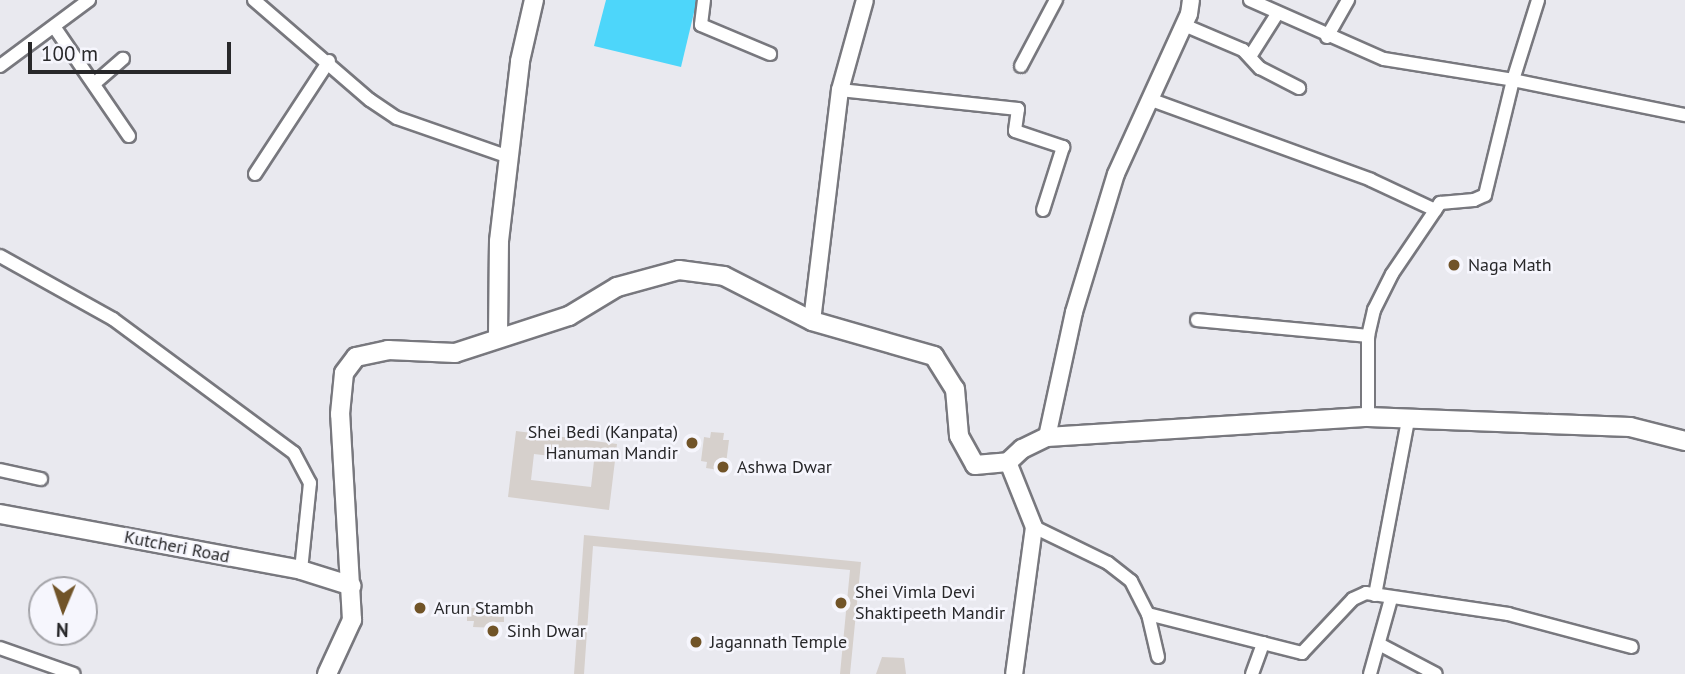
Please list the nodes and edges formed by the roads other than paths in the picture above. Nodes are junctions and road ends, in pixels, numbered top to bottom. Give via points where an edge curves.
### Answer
1 (89, 0) edge
2 (254, 0) edge
3 (534, 0) edge
4 (704, 0) edge
5 (865, 0) edge
6 (1056, 0) edge
7 (1191, 0) edge
8 (1250, 0) edge
9 (1348, 0) edge
10 (1538, 0) edge
11 (1277, 14) junction
12 (1184, 25) junction
13 (55, 28) junction
14 (1327, 37) junction
15 (770, 54) dead end
16 (1251, 55) junction
17 (124, 59) dead end
18 (329, 61) junction
19 (1021, 65) dead end
20 (0, 66) edge
21 (1513, 80) junction
22 (95, 83) junction
23 (1299, 88) dead end
24 (841, 90) junction
25 (1149, 99) junction
26 (1685, 115) edge
27 (129, 136) dead end
28 (509, 157) junction
29 (256, 174) dead end
30 (1042, 210) dead end
31 (1435, 210) junction
32 (0, 256) edge
33 (1198, 320) dead end
34 (811, 321) junction
35 (498, 336) junction
36 (1368, 336) junction
37 (1368, 417) junction
38 (1408, 420) junction
39 (1047, 437) junction
40 (1685, 441) edge
41 (1008, 462) junction
42 (0, 470) edge
43 (41, 479) dead end
44 (0, 514) edge
45 (1034, 527) junction
46 (301, 570) junction
47 (352, 586) junction
48 (1375, 595) junction
49 (1391, 599) junction
50 (1148, 614) junction
51 (1263, 643) junction
52 (1378, 644) junction
53 (1632, 646) dead end
54 (0, 648) edge
55 (1158, 657) dead end
56 (74, 674) edge
57 (327, 674) edge
58 (1014, 674) edge
59 (1252, 674) edge
60 (1370, 674) edge
61 (1436, 674) edge

1 - 13 street
2 - 18 street
3 - 28 main road via 520,61
4 - 15 street via 701,25
5 - 24 street
6 - 19 street
7 - 12 street
8 - 11 street
9 - 14 street
10 - 21 street
11 - 14 street
11 - 16 street
12 - 16 street
12 - 25 street
13 - 20 street
13 - 22 street
14 - 21 street via 1384,59
16 - 23 street via 1260,68
17 - 22 street
18 - 28 street via 370,100 397,118
18 - 29 street
21 - 26 street
21 - 31 street via 1485,195 1474,200 1446,200
22 - 27 street
24 - 30 street via 1018,109 1015,131 1063,147
24 - 34 street
25 - 31 street via 1371,180
25 - 39 street via 1116,174 1074,312
28 - 35 main road via 499,241
31 - 36 street via 1392,274 1374,310
32 - 46 street via 113,320 295,453 310,483
33 - 36 street
34 - 35 main road via 724,276 679,270 617,287 569,317
34 - 41 main road via 934,356 955,389 959,436 975,465
35 - 47 main road via 455,353 388,351 356,357 344,373 341,494
36 - 37 street
37 - 38 main road
37 - 39 main road
38 - 40 main road via 1630,427
38 - 48 street
39 - 41 main road
41 - 45 street
42 - 43 street
44 - 46 main road, Kutcheri Road
45 - 50 street via 1108,563 1131,581
45 - 58 street
46 - 47 main road, Kutcheri Road
47 - 57 main road via 352,620
48 - 49 street
48 - 51 street via 1359,594 1308,650 1295,653
49 - 52 street
49 - 53 street via 1508,614
50 - 51 street
50 - 55 street
51 - 59 street
52 - 60 street
52 - 61 street
54 - 56 street

